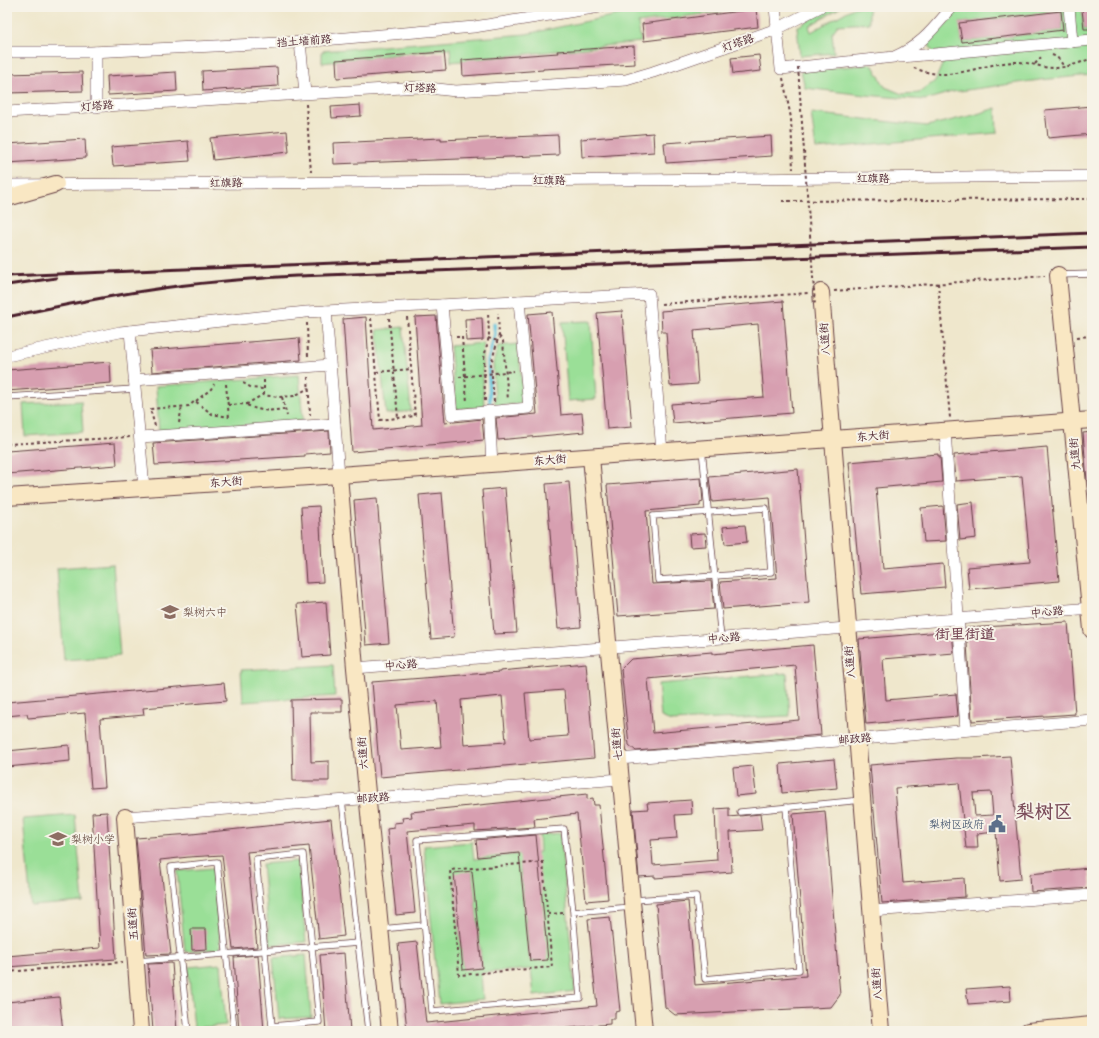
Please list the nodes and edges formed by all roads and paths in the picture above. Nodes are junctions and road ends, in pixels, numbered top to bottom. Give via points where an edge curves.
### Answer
1 (600, 7) edge
2 (775, 7) edge
3 (820, 7) edge
4 (952, 7) edge
5 (1069, 7) edge
6 (777, 29) junction
7 (1092, 40) edge
8 (300, 42) junction
9 (1072, 42) junction
10 (7, 52) edge
11 (96, 52) junction
12 (894, 57) junction
13 (1092, 58) edge
14 (1035, 64) junction
15 (1064, 66) junction
16 (798, 67) junction
17 (911, 67) dead end
18 (781, 69) junction
19 (305, 93) junction
20 (96, 107) junction
21 (7, 112) edge
22 (1092, 176) edge
23 (794, 178) junction
24 (312, 182) junction
25 (56, 184) junction
26 (7, 185) edge
27 (7, 198) edge
28 (1092, 199) edge
29 (782, 201) dead end
30 (807, 201) junction
31 (1092, 274) edge
32 (1058, 275) junction
33 (938, 284) junction
34 (818, 299) junction
35 (519, 301) junction
36 (493, 303) junction
37 (442, 305) junction
38 (650, 305) junction
39 (406, 307) junction
40 (389, 308) junction
41 (371, 309) junction
42 (326, 311) junction
43 (130, 331) junction
44 (499, 336) junction
45 (445, 338) junction
46 (489, 338) junction
47 (497, 341) junction
48 (7, 356) edge
49 (330, 365) junction
50 (411, 369) junction
51 (265, 370) junction
52 (525, 370) junction
53 (394, 371) junction
54 (237, 372) junction
55 (376, 372) junction
56 (506, 372) junction
57 (223, 373) junction
58 (485, 374) junction
59 (491, 374) junction
60 (465, 376) junction
61 (449, 378) junction
62 (135, 384) junction
63 (309, 388) dead end
64 (264, 389) junction
65 (264, 395) junction
66 (7, 397) edge
67 (282, 397) junction
68 (196, 401) junction
69 (247, 404) junction
70 (228, 405) junction
71 (182, 406) junction
72 (284, 409) junction
73 (509, 410) junction
74 (490, 411) junction
75 (467, 413) junction
76 (229, 417) junction
77 (398, 418) junction
78 (1092, 420) edge
79 (1072, 422) junction
80 (335, 424) junction
81 (291, 427) junction
82 (230, 431) junction
83 (948, 431) junction
84 (176, 434) junction
85 (158, 436) junction
86 (140, 437) junction
87 (832, 439) junction
88 (7, 444) edge
89 (702, 449) junction
90 (662, 452) junction
91 (590, 457) junction
92 (492, 464) junction
93 (339, 475) junction
94 (144, 488) junction
95 (7, 497) edge
96 (708, 512) junction
97 (714, 576) junction
98 (1091, 608) edge
99 (958, 619) junction
100 (848, 628) junction
101 (1092, 630) edge
102 (721, 639) junction
103 (608, 648) junction
104 (355, 668) junction
105 (1092, 720) edge
106 (966, 730) junction
107 (857, 739) junction
108 (619, 759) junction
109 (621, 779) junction
110 (368, 798) junction
111 (342, 800) junction
112 (862, 800) junction
113 (786, 808) junction
114 (740, 812) dead end
115 (125, 817) joint
116 (1092, 895) edge
117 (632, 903) junction
118 (871, 911) junction
119 (573, 912) junction
120 (548, 914) junction
121 (424, 926) junction
122 (380, 930) junction
123 (358, 944) junction
124 (312, 947) junction
125 (265, 951) junction
126 (226, 954) junction
127 (181, 958) junction
128 (136, 961) junction
129 (7, 972) edge
130 (1092, 1025) edge
131 (141, 1031) edge
132 (188, 1031) edge
133 (215, 1031) edge
134 (368, 1031) edge
135 (390, 1031) edge
136 (644, 1031) edge
137 (881, 1031) edge
138 (1028, 1031) edge

1 - 8 street, 挡土墙前路 via 474,27
2 - 6 street
3 - 6 street, 灯塔路
4 - 12 street via 929,34 910,50
5 - 9 street
6 - 18 street
6 - 19 street, 灯塔路 via 626,80 456,91 419,87
7 - 9 street
8 - 11 street, 挡土墙前路
8 - 19 street
9 - 12 street
10 - 11 street, 挡土墙前路
11 - 20 street
12 - 16 street
13 - 15 path
14 - 15 path via 1053,68
14 - 15 path via 1042,56 1048,54 1057,58
14 - 17 path via 1014,61 955,73 932,74
16 - 18 street
16 - 30 path, bridge
18 - 23 path via 791,118
19 - 20 street, 灯塔路
19 - 24 path
20 - 21 street, 灯塔路
22 - 23 street, 红旗路
23 - 24 street, 红旗路
24 - 25 street, 红旗路
25 - 26 street, 红旗路
25 - 27 street
28 - 30 path
29 - 30 path
30 - 34 path, bridge
31 - 32 lane
32 - 33 path
32 - 79 street, 九道街
33 - 34 path
33 - 83 path
34 - 38 path
34 - 87 street, 八道街
35 - 36 street
35 - 38 street via 649,294
35 - 52 street
36 - 37 street
36 - 44 path
36 - 46 path
37 - 39 street
37 - 45 street
38 - 90 street
39 - 40 street
39 - 50 path
40 - 41 street
40 - 53 path
41 - 42 street
41 - 55 path
42 - 43 street
42 - 49 street
43 - 48 street
43 - 62 street
44 - 47 path
44 - 56 path via 503,342
45 - 60 path via 462,337
45 - 61 street
46 - 47 path
46 - 58 path via 484,358
47 - 59 path
49 - 51 street
49 - 80 street
50 - 53 path
50 - 77 path via 415,416
51 - 54 street
51 - 64 path
52 - 56 path
52 - 73 street via 529,408
53 - 55 path
53 - 77 path
54 - 57 street
54 - 64 path via 244,384
55 - 77 path via 380,420
56 - 59 path
56 - 73 path
57 - 62 street
57 - 68 path via 211,389
57 - 70 path
58 - 59 path
58 - 60 path
58 - 74 path
59 - 74 path
60 - 61 path
60 - 75 path
61 - 75 street via 452,415
62 - 66 lane
62 - 86 street
63 - 67 path via 294,396
64 - 65 path
65 - 67 path
65 - 69 path
67 - 72 path
68 - 71 path via 188,406
68 - 76 path via 212,414
69 - 70 path
69 - 72 path via 267,412
70 - 76 path
71 - 84 path
71 - 85 path via 150,409
72 - 81 path
73 - 74 street
74 - 75 street
74 - 92 street
76 - 82 path
78 - 79 street, 东大街
79 - 83 street, 东大街
79 - 98 street, 九道街
80 - 81 street
80 - 93 street
81 - 82 street
82 - 84 street
83 - 87 street, 东大街
83 - 99 street
84 - 85 street
85 - 86 street
86 - 88 path
86 - 94 street
87 - 89 street, 东大街
87 - 100 street, 八道街
89 - 90 street, 东大街
89 - 96 lane
90 - 91 street, 东大街
91 - 92 street, 东大街
91 - 103 street, 七道街
92 - 93 street, 东大街
93 - 94 street, 东大街
93 - 104 street, 六道街
94 - 95 street, 东大街
96 - 97 lane
96 - 97 lane via 653,516 658,580
96 - 97 lane via 766,508 770,572
97 - 102 lane
98 - 99 street, 中心路
98 - 101 street, 九道街
99 - 100 street, 中心路
99 - 106 street
100 - 102 street, 中心路
100 - 107 street, 八道街
102 - 103 street, 中心路
103 - 104 street, 中心路
103 - 108 street, 七道街
104 - 110 street, 六道街
105 - 106 street, 邮政路
106 - 107 street, 邮政路
107 - 108 street, 邮政路
107 - 112 street, 八道街
108 - 109 street, 七道街
109 - 110 street, 邮政路
109 - 117 street, 七道街
110 - 111 street, 邮政路
110 - 122 street, 六道街
111 - 115 street, 邮政路
111 - 123 lane
112 - 113 lane
112 - 118 street, 八道街
113 - 114 lane
113 - 117 lane via 799,970 705,979 696,896
115 - 128 street, 五道街
116 - 118 street
117 - 119 lane
117 - 136 street, 七道街
118 - 137 street, 八道街
119 - 120 path
119 - 121 lane via 564,829 417,840
119 - 121 lane via 580,998 432,1012
120 - 120 path via 552,967 459,975 450,870 543,862
121 - 122 lane
122 - 135 street, 六道街
123 - 124 lane
123 - 134 lane
124 - 125 lane
124 - 125 lane via 319,1022 272,1026
124 - 125 lane via 303,854 256,859
125 - 126 lane
126 - 127 lane
126 - 127 lane via 217,862 171,867
126 - 133 lane via 234,1029
127 - 128 lane
127 - 132 lane
128 - 129 path
128 - 131 street, 五道街
130 - 138 street

